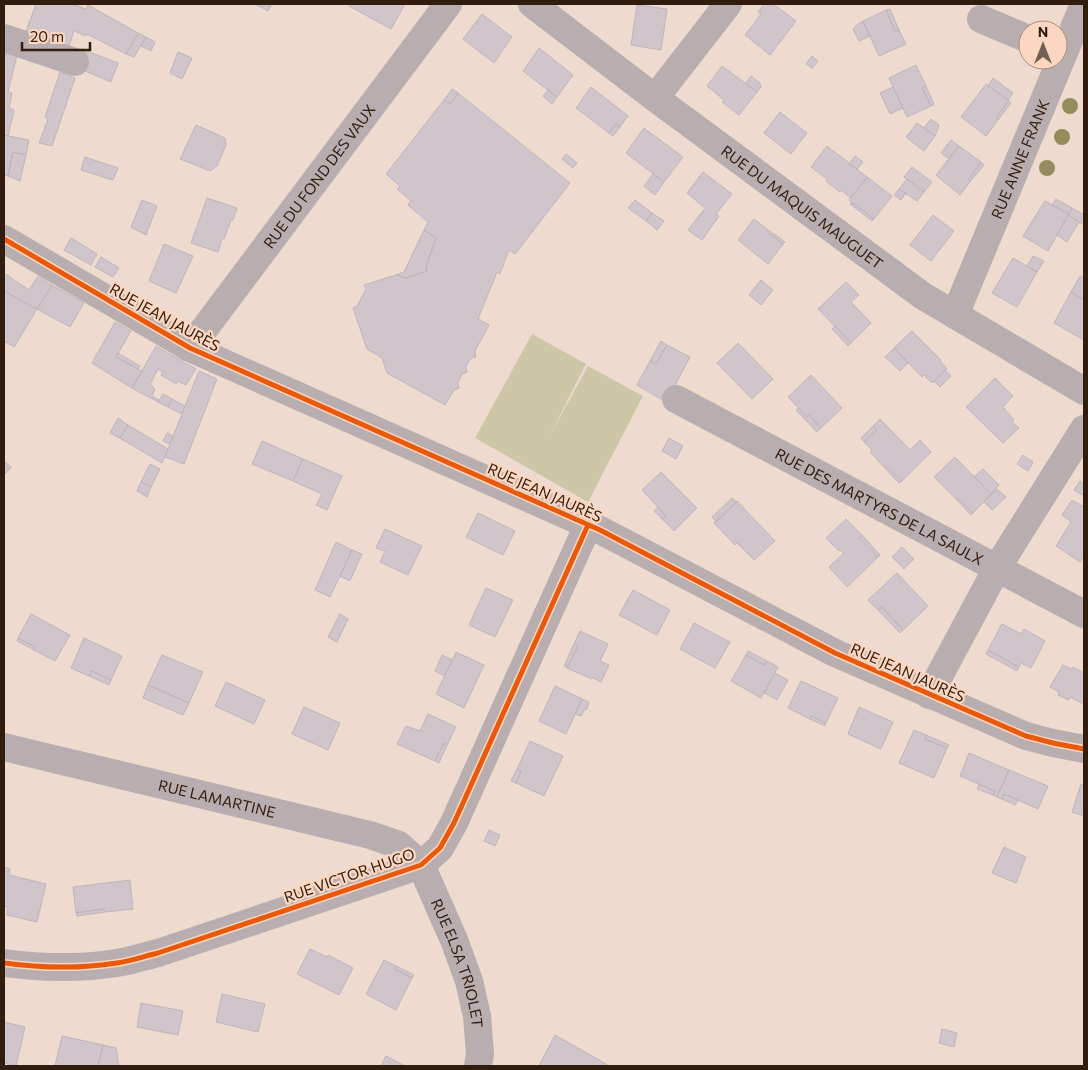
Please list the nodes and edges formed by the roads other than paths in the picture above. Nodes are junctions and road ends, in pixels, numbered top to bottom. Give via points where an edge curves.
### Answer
1 (448, 4) edge
2 (532, 4) edge
3 (728, 4) edge
4 (1084, 4) edge
5 (981, 19) dead end
6 (1018, 35) edge
7 (4, 38) edge
8 (1068, 38) edge
9 (75, 62) dead end
10 (1054, 70) edge
11 (655, 98) junction
12 (4, 239) edge
13 (955, 315) junction
14 (190, 348) junction
15 (1084, 391) edge
16 (676, 399) dead end
17 (1084, 429) edge
18 (588, 525) junction
19 (997, 568) junction
20 (1084, 614) edge
21 (929, 695) junction
22 (4, 747) edge
23 (1084, 748) edge
24 (421, 865) junction
25 (4, 963) edge
26 (478, 1066) edge

1 - 14 street, RUE DU FOND DES VAUX
2 - 11 street, RUE DU MAQUIS MAUGUET
3 - 11 street
4 - 8 street, RUE ANNE FRANK
5 - 6 street
7 - 9 street
10 - 13 street, RUE ANNE FRANK
11 - 13 street, RUE DU MAQUIS MAUGUET via 923,296
12 - 14 street, RUE JEAN JAURÈS
13 - 15 street, RUE DU MAQUIS MAUGUET
14 - 18 street, RUE JEAN JAURÈS
16 - 19 street, RUE DES MARTYRS DE LA SAULX
17 - 19 street
18 - 21 street, RUE JEAN JAURÈS via 835,653
18 - 24 street, RUE VICTOR HUGO via 454,823 440,848
19 - 20 street, RUE DES MARTYRS DE LA SAULX
19 - 21 street
21 - 23 street, RUE JEAN JAURÈS via 1026,736
22 - 24 street, RUE LAMARTINE via 370,834 399,846
24 - 25 street, RUE VICTOR HUGO via 158,953 118,963 73,967
24 - 26 street, RUE ELSA TRIOLET via 470,981 477,1016

